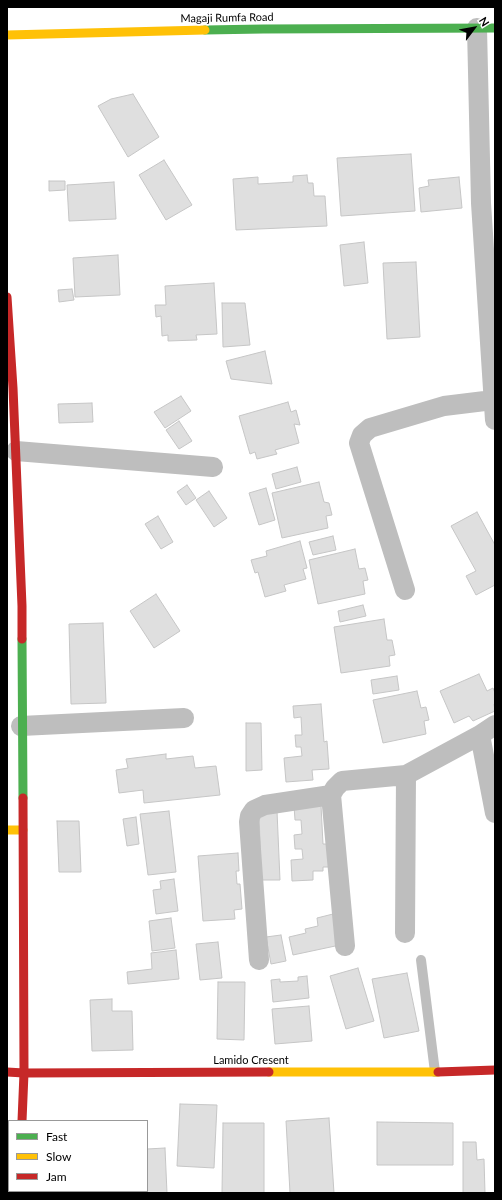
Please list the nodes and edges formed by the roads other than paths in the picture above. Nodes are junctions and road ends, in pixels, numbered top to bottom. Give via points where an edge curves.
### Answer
1 (486, 28) edge
2 (7, 35) edge
3 (7, 298) edge
4 (493, 400) junction
5 (495, 420) edge
6 (16, 451) junction
7 (213, 466) dead end
8 (405, 590) dead end
9 (184, 718) dead end
10 (22, 726) junction
11 (488, 730) edge
12 (406, 775) junction
13 (331, 795) junction
14 (495, 813) edge
15 (7, 830) edge
16 (23, 830) junction
17 (405, 933) dead end
18 (345, 946) dead end
19 (259, 960) dead end
20 (421, 960) dead end
21 (495, 1070) edge
22 (7, 1072) edge
23 (435, 1072) junction
24 (24, 1073) junction
25 (22, 1120) edge

1 - 2 street, Magaji Rumfa Road via 263,29
1 - 4 street via 481,203
3 - 6 street
4 - 5 street
4 - 8 street via 444,406 370,428 362,435 359,443
6 - 7 street
6 - 10 street via 22,606
9 - 10 street
10 - 16 street
11 - 12 street
11 - 14 street
12 - 13 street via 342,781
12 - 17 street
13 - 18 street
13 - 19 street via 265,805 254,810 250,816
15 - 16 street
16 - 24 street
20 - 23 lane
21 - 23 street, Lamido Cresent
22 - 24 street, Lamido Cresent
23 - 24 street, Lamido Cresent
24 - 25 street

